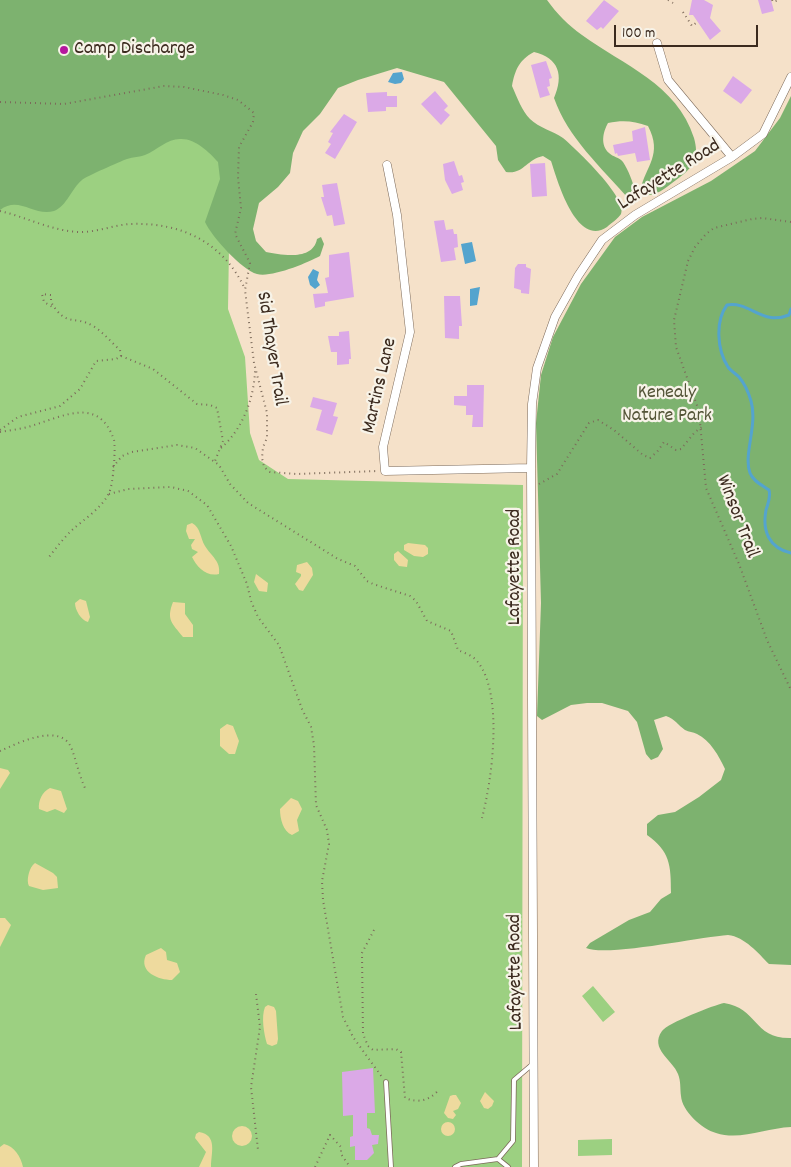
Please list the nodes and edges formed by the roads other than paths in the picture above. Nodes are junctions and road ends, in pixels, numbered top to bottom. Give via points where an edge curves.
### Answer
1 (657, 43) dead end
2 (791, 77) edge
3 (732, 157) junction
4 (387, 165) dead end
5 (531, 468) junction
6 (534, 1062) junction
7 (386, 1082) road end
8 (498, 1159) junction
9 (391, 1167) edge
10 (455, 1167) edge
11 (508, 1167) edge
12 (534, 1167) edge

1 - 3 street via 668,80
2 - 3 street, Lafayette Road via 763,134
3 - 5 street, Lafayette Road via 635,215 602,240 578,276 556,317 537,368 532,404
4 - 5 street, Martins Lane via 397,215 410,332 384,447 385,471
5 - 6 street, Lafayette Road
6 - 8 lane via 514,1080 513,1141
6 - 12 street, Lafayette Road
7 - 9 lane
8 - 10 lane
8 - 11 lane

